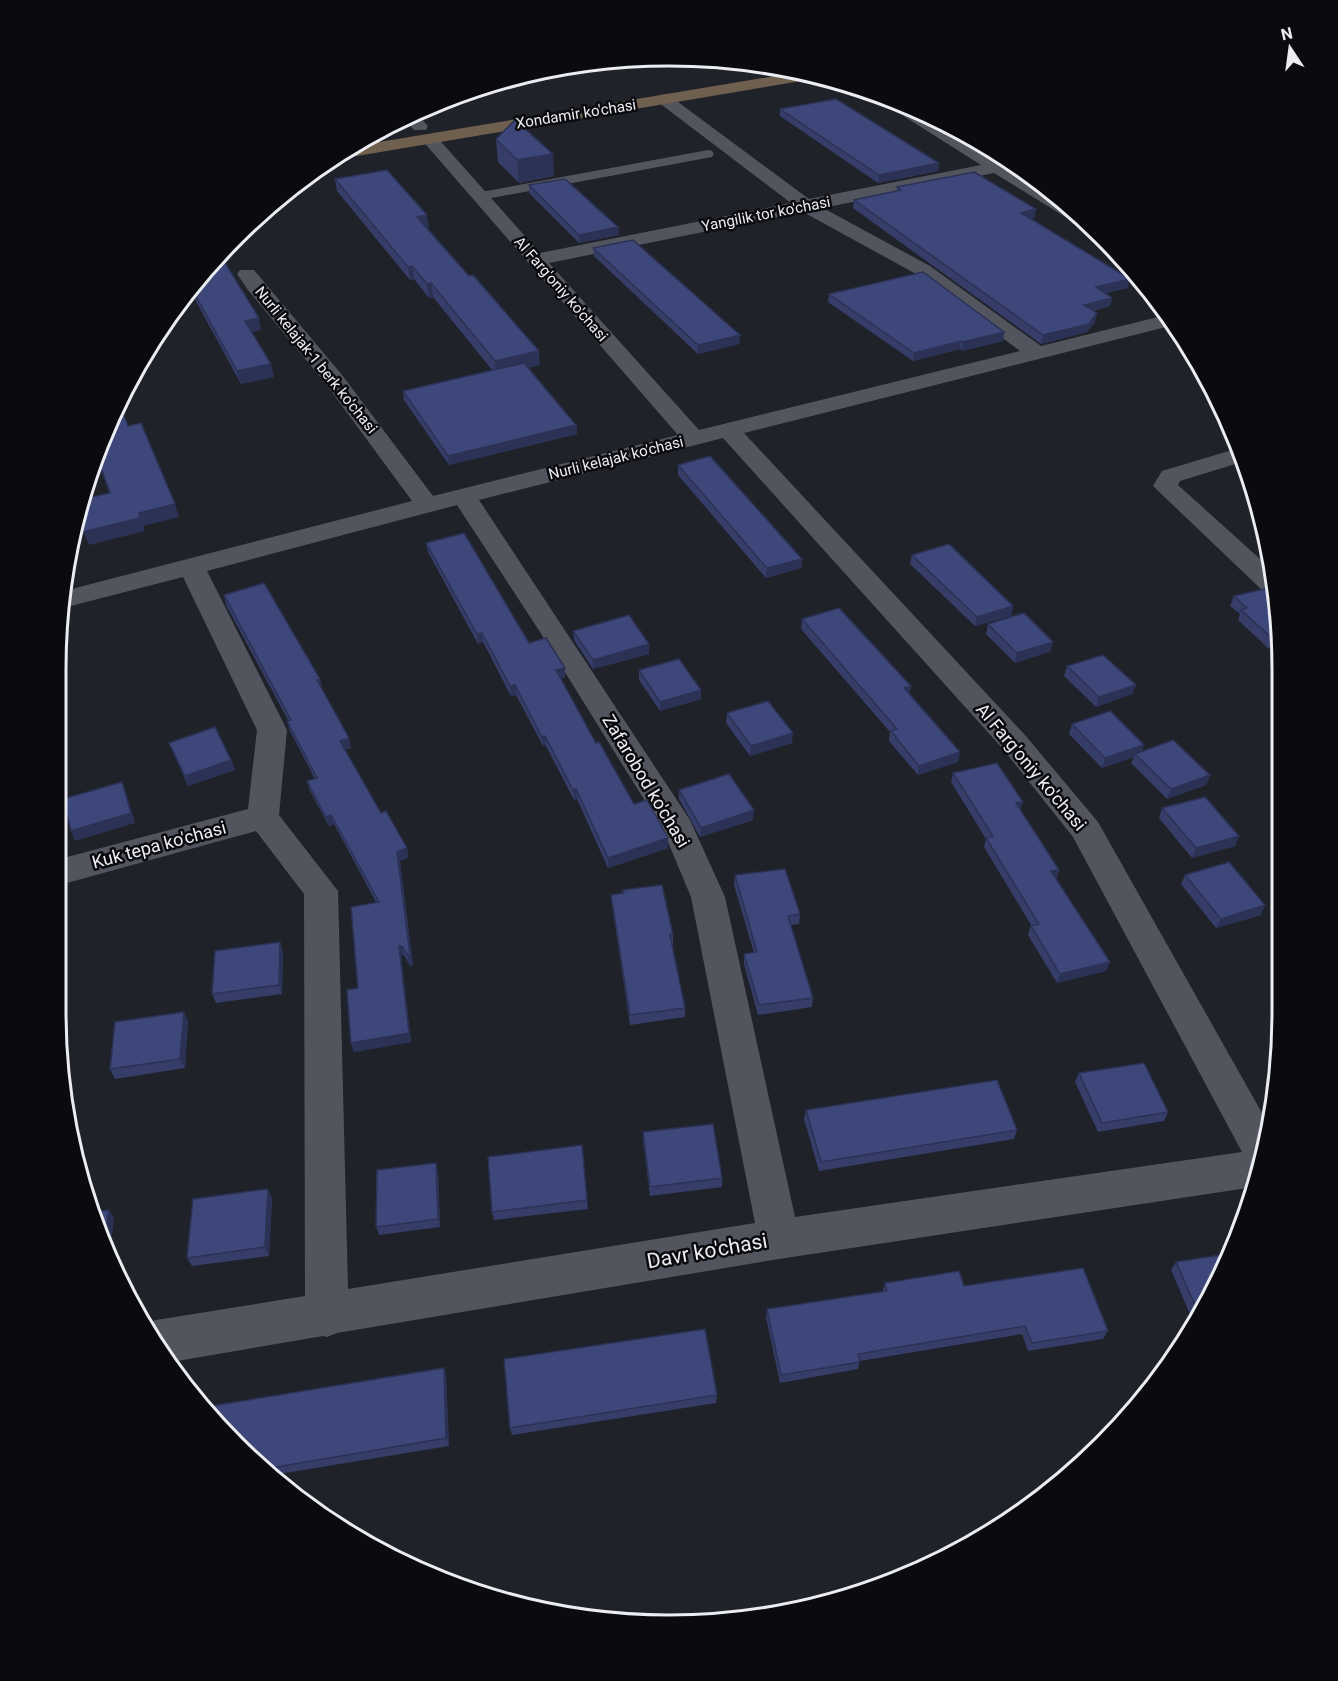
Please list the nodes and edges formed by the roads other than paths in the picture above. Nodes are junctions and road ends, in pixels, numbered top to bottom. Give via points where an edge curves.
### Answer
1 (754, 72) edge
2 (788, 78) edge
3 (664, 99) junction
4 (921, 121) edge
5 (420, 127) edge
6 (938, 129) edge
7 (399, 130) edge
8 (935, 130) junction
9 (380, 140) edge
10 (708, 154) dead end
11 (996, 167) junction
12 (1034, 190) edge
13 (480, 196) junction
14 (806, 206) junction
15 (536, 260) junction
16 (247, 274) dead end
17 (1161, 322) edge
18 (1037, 353) junction
19 (728, 430) junction
20 (694, 438) junction
21 (1233, 457) edge
22 (464, 496) junction
23 (427, 505) junction
24 (192, 567) junction
25 (1265, 577) edge
26 (70, 598) edge
27 (263, 817) junction
28 (66, 870) edge
29 (1257, 1142) edge
30 (1251, 1169) edge
31 (779, 1239) junction
32 (327, 1316) junction
33 (164, 1341) edge

1 - 5 main road, Xondamir ko'chasi
2 - 3 main road, Xondamir ko'chasi
3 - 5 main road, Xondamir ko'chasi
3 - 14 street
4 - 8 street
5 - 7 main road, Xondamir ko'chasi
5 - 9 main road, Xondamir ko'chasi
5 - 13 street, Al Farg'oniy ko'chasi
6 - 8 lane
8 - 11 street
10 - 13 lane
11 - 12 street
11 - 14 street, Yangilik tor ko'chasi
13 - 15 street, Al Farg'oniy ko'chasi
14 - 15 street, Yangilik tor ko'chasi
14 - 18 street via 923,270
15 - 20 street, Al Farg'oniy ko'chasi
16 - 23 street, Nurli kelajak-1 berk ko'chasi via 267,304 296,332 361,412
17 - 18 street, Nurli kelajak ko'chasi
18 - 19 street, Nurli kelajak ko'chasi
19 - 20 street, Nurli kelajak ko'chasi
19 - 29 street, Al Farg'oniy ko'chasi via 1014,742 1086,830
20 - 22 street, Nurli kelajak ko'chasi
21 - 25 street via 1172,476 1165,486
22 - 23 street, Nurli kelajak ko'chasi
22 - 31 street, Zafarobod ko'chasi via 678,828 708,897
23 - 24 street, Nurli kelajak ko'chasi
24 - 26 street, Nurli kelajak ko'chasi
24 - 27 street via 272,730
27 - 28 street, Kuk tepa ko'chasi
27 - 32 street via 321,891
30 - 31 street, Davr ko'chasi
31 - 32 street, Davr ko'chasi
32 - 33 street, Davr ko'chasi

